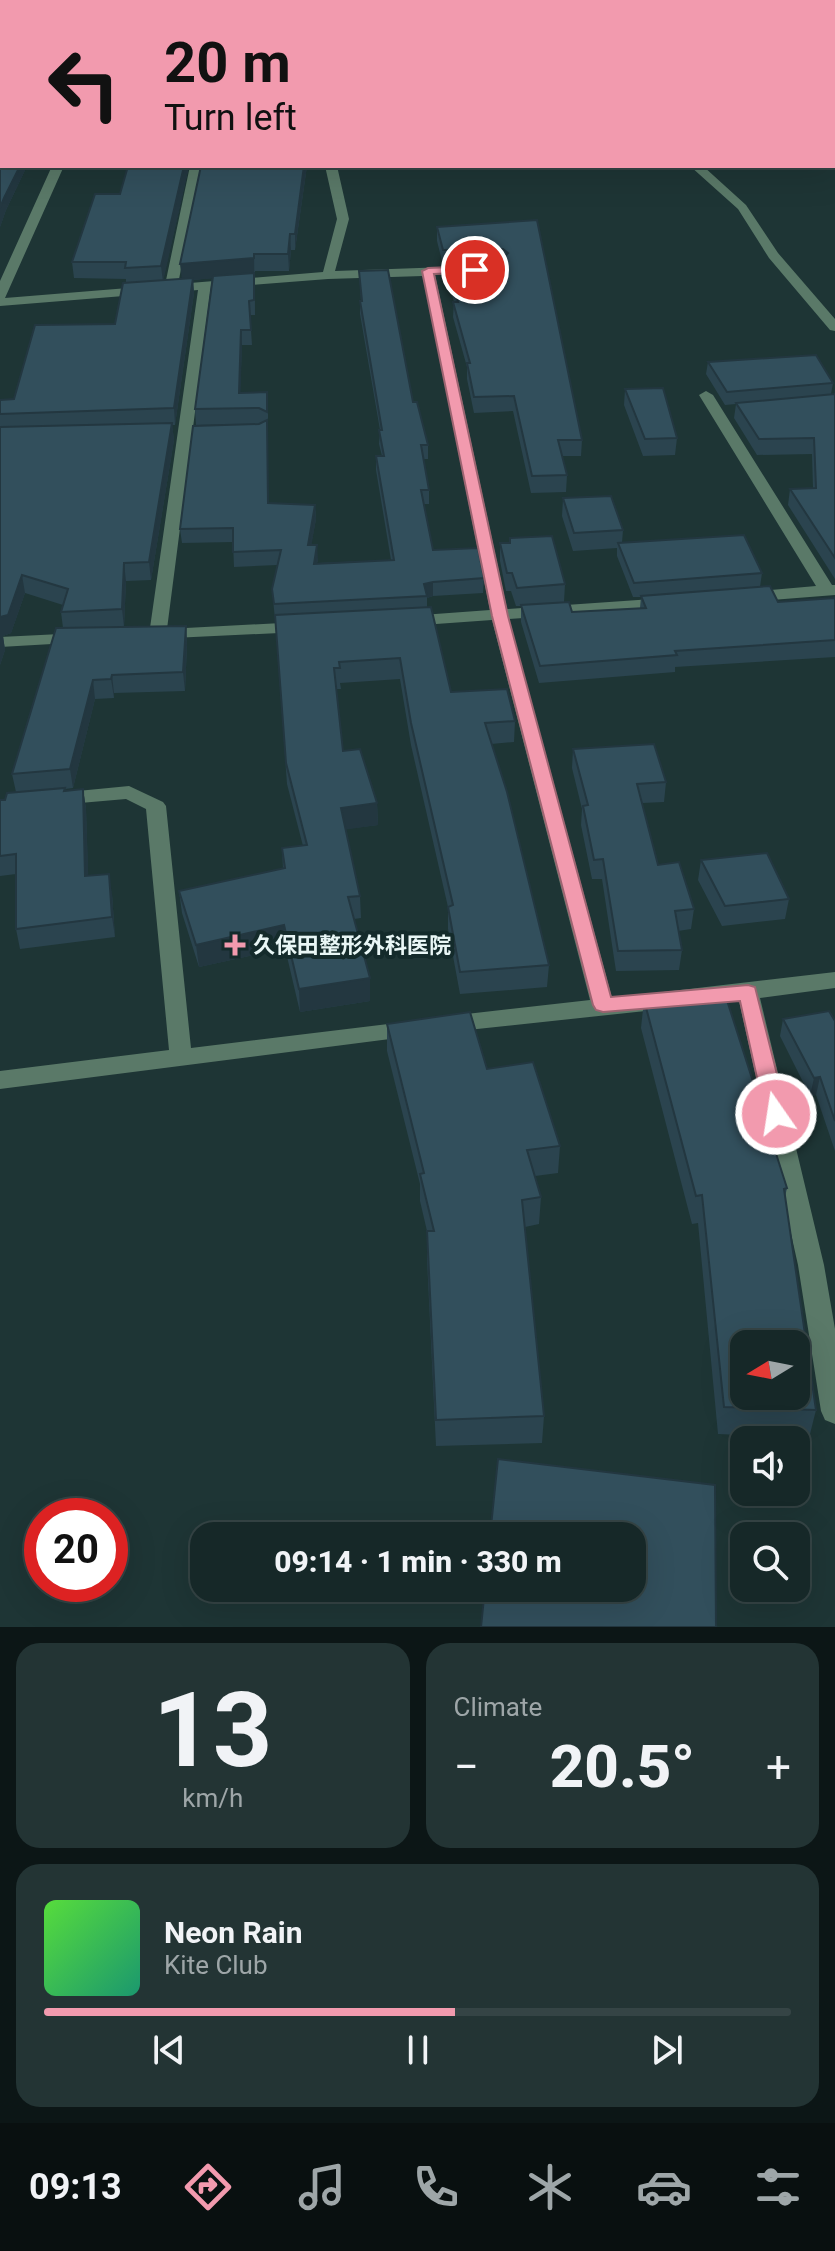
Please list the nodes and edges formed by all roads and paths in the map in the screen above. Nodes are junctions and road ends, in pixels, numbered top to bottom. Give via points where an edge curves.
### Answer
1 (57, 168) edge
2 (196, 168) edge
3 (331, 168) edge
4 (698, 168) edge
5 (484, 269) edge
6 (428, 271) junction
7 (328, 275) junction
8 (205, 284) junction
9 (171, 287) junction
10 (0, 295) edge
11 (0, 302) edge
12 (835, 327) edge
13 (706, 395) dead end
14 (831, 591) edge
15 (733, 598) edge
16 (687, 602) edge
17 (500, 616) junction
18 (392, 622) edge
19 (314, 626) edge
20 (95, 638) edge
21 (0, 642) edge
22 (43, 800) edge
23 (835, 980) edge
24 (748, 993) junction
25 (603, 1005) junction
26 (181, 1059) junction
27 (0, 1080) edge
28 (835, 1411) edge

1 - 10 street
2 - 9 street
3 - 7 street via 343,219
4 - 12 street via 742,207 773,255
5 - 6 street
6 - 7 street
6 - 17 street
7 - 8 street
8 - 9 street
8 - 19 street via 186,432 150,636
9 - 11 street
13 - 14 street via 724,412
14 - 15 street
16 - 17 street
17 - 18 street
17 - 25 street
20 - 21 street
22 - 26 street via 129,792 156,806
23 - 24 street
24 - 25 street
24 - 28 street via 811,1265
25 - 26 street
26 - 27 street

